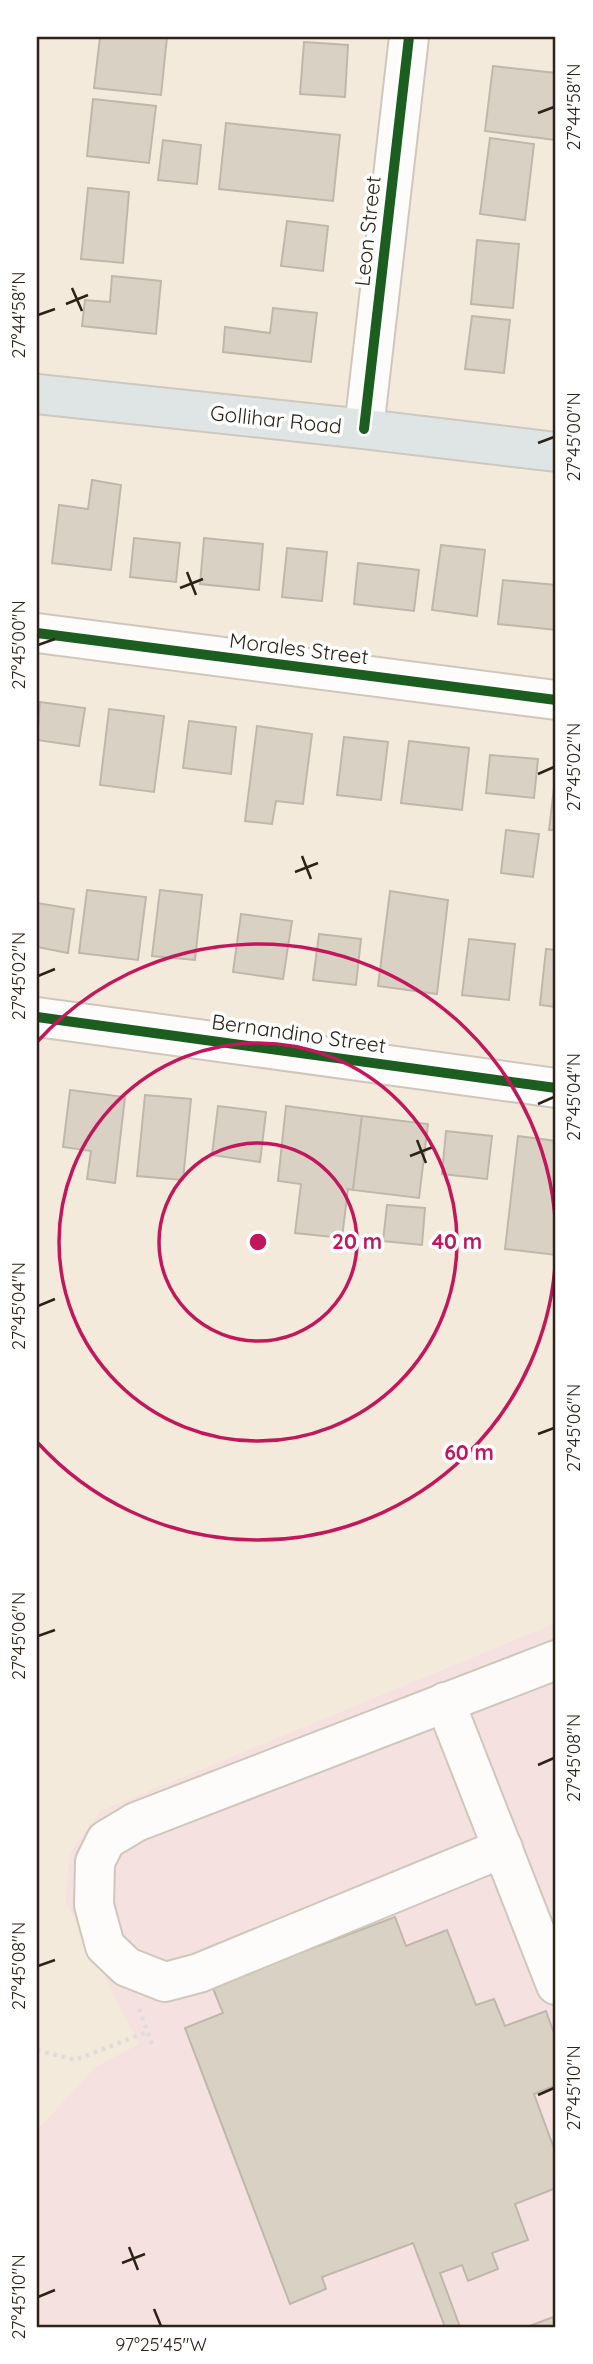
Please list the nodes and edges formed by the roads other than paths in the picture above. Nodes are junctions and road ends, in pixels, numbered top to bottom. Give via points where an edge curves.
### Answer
1 (409, 37) edge
2 (37, 394) edge
3 (364, 429) junction
4 (556, 452) edge
5 (37, 634) edge
6 (556, 700) edge
7 (37, 1017) edge
8 (556, 1088) edge
9 (556, 1660) edge
10 (445, 1702) junction
11 (503, 1848) junction
12 (556, 1985) edge

1 - 3 street, Leon Street
2 - 3 main road, Gollihar Road
3 - 4 main road, Gollihar Road
5 - 6 street, Morales Street
7 - 8 street, Bernandino Street
9 - 10 street
10 - 11 street
10 - 11 street via 136,1822 106,1840 96,1862 94,1894 105,1946 127,1967 165,1982 199,1973
11 - 12 street

